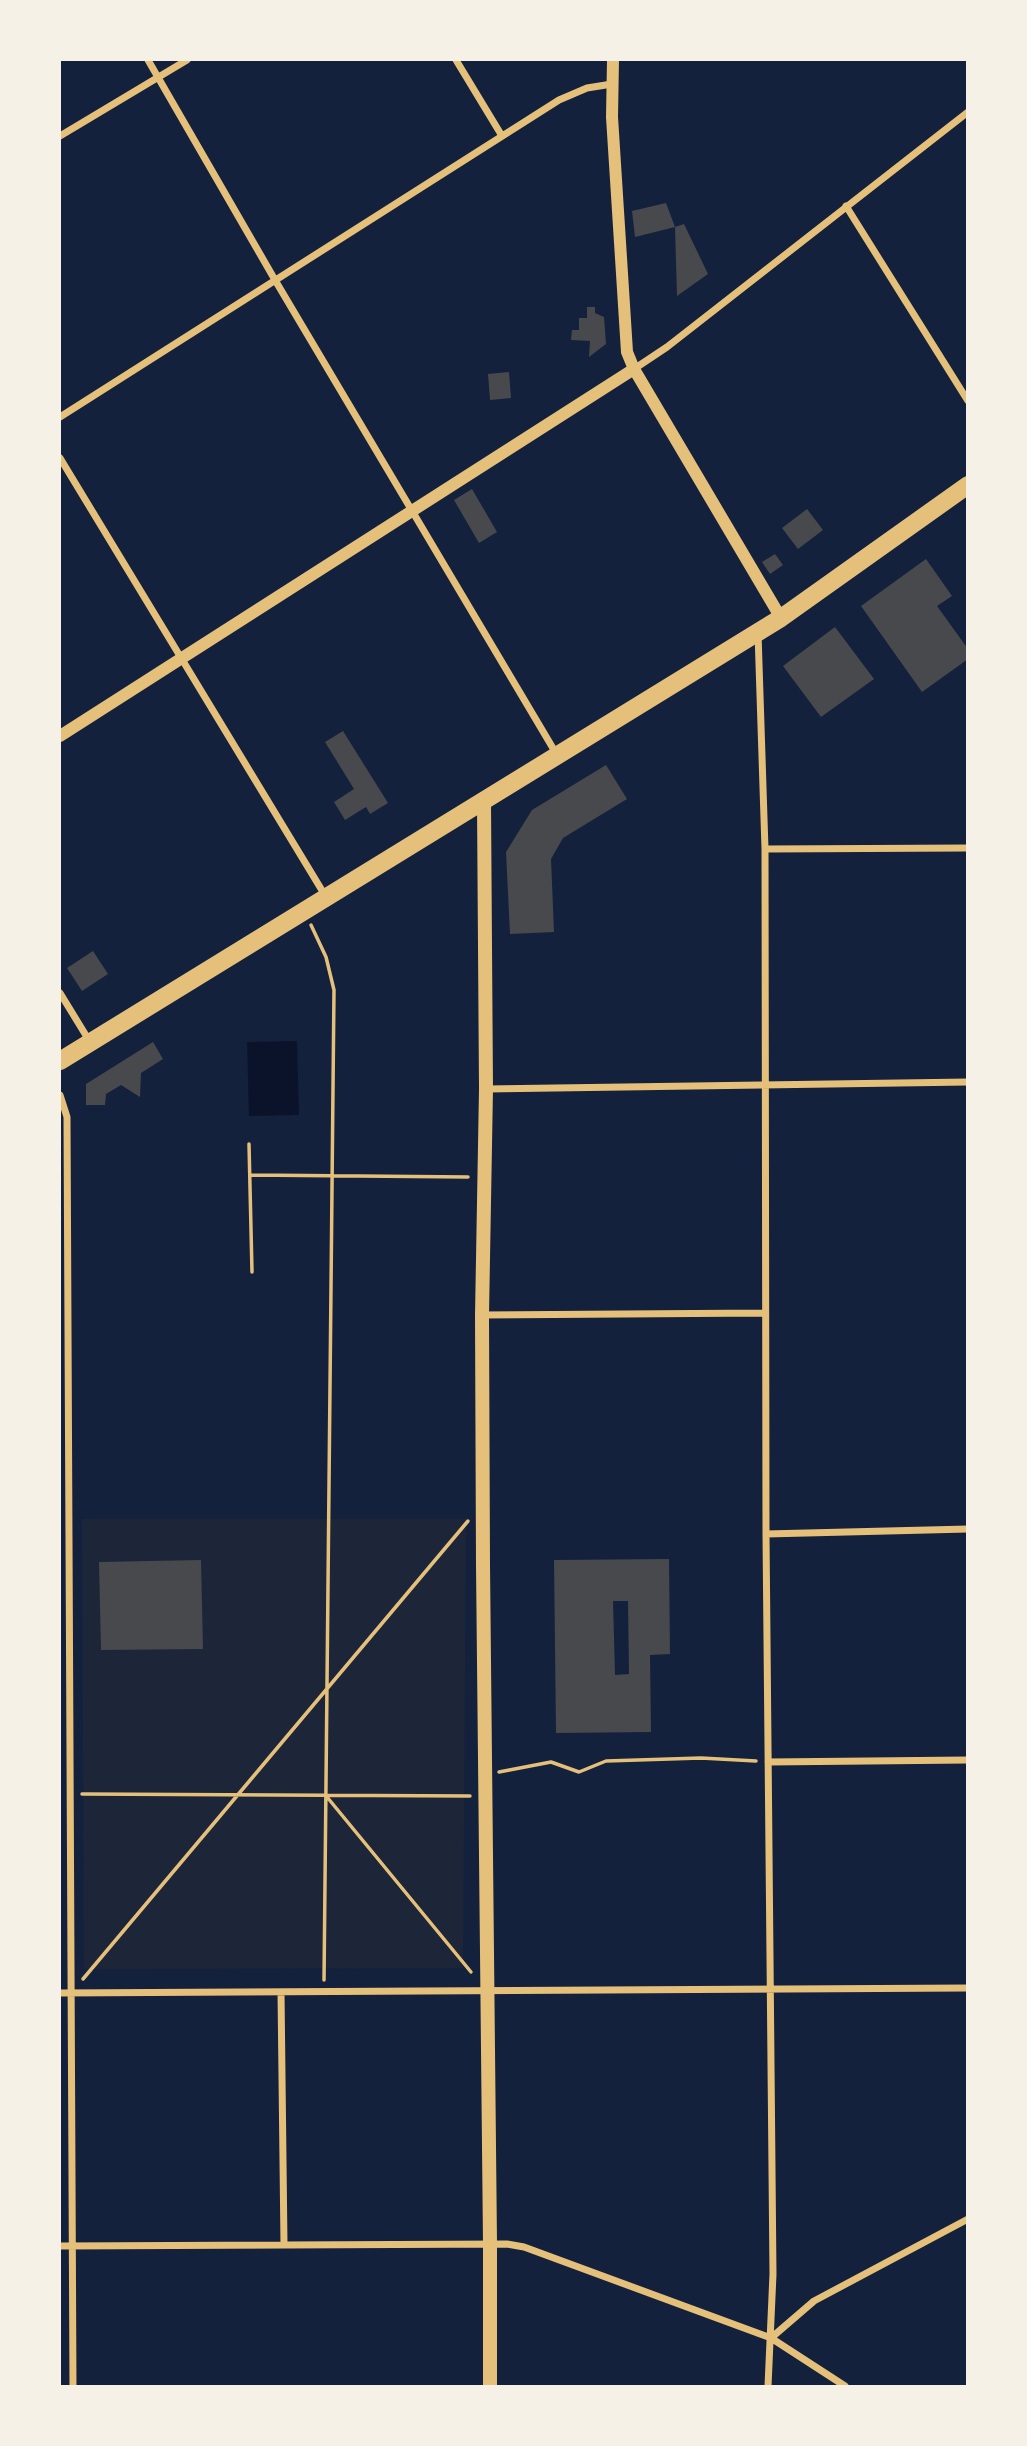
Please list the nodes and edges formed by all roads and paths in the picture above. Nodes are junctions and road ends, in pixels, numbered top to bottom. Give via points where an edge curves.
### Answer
1 (148, 60) edge
2 (187, 60) edge
3 (456, 60) edge
4 (613, 60) edge
5 (158, 78) junction
6 (612, 84) junction
7 (968, 112) edge
8 (60, 136) edge
9 (502, 136) junction
10 (846, 206) junction
11 (275, 280) junction
12 (634, 369) junction
13 (968, 401) edge
14 (60, 417) edge
15 (60, 458) edge
16 (968, 485) edge
17 (414, 512) junction
18 (781, 618) junction
19 (758, 632) junction
20 (181, 658) junction
21 (60, 736) edge
22 (558, 755) junction
23 (484, 803) junction
24 (968, 848) edge
25 (765, 849) junction
26 (327, 897) junction
27 (303, 911) junction
28 (60, 993) edge
29 (90, 1042) junction
30 (60, 1061) edge
31 (968, 1082) edge
32 (764, 1084) junction
33 (486, 1088) junction
34 (60, 1095) edge
35 (249, 1144) dead end
36 (250, 1175) junction
37 (332, 1175) junction
38 (485, 1177) junction
39 (252, 1272) dead end
40 (765, 1313) junction
41 (482, 1315) junction
42 (483, 1504) junction
43 (968, 1529) edge
44 (766, 1534) junction
45 (64, 1538) edge
46 (327, 1689) junction
47 (968, 1760) edge
48 (768, 1762) junction
49 (60, 1767) edge
50 (69, 1767) junction
51 (486, 1774) junction
52 (69, 1794) junction
53 (238, 1795) junction
54 (326, 1796) junction
55 (486, 1796) junction
56 (968, 1988) edge
57 (771, 1989) junction
58 (281, 1992) junction
59 (323, 1992) junction
60 (488, 1992) junction
61 (60, 1993) edge
62 (71, 1993) junction
63 (968, 2219) edge
64 (491, 2243) junction
65 (284, 2245) junction
66 (60, 2246) edge
67 (73, 2246) junction
68 (771, 2338) junction
69 (73, 2386) edge
70 (490, 2386) edge
71 (768, 2386) edge
72 (845, 2386) edge

1 - 5 street
2 - 5 street
3 - 9 street
4 - 6 street
5 - 8 street
5 - 11 street
6 - 9 street via 574,92
6 - 12 street via 627,352
7 - 10 street
9 - 11 street
10 - 12 street
10 - 13 street
11 - 14 street
11 - 17 street
12 - 17 street
12 - 18 street
15 - 20 street
16 - 18 main road
17 - 20 street
17 - 22 street
18 - 19 main road
19 - 22 main road
19 - 25 street
20 - 21 street
20 - 26 street
22 - 23 main road
23 - 26 main road
23 - 33 main road
24 - 25 street
25 - 32 street
26 - 27 main road
27 - 29 main road
27 - 37 path via 326,957 334,990
28 - 29 street
29 - 30 main road
31 - 32 street
32 - 33 street
32 - 40 street
33 - 38 main road
34 - 45 street via 67,1117
35 - 36 path
36 - 37 path
36 - 39 path
37 - 38 path
37 - 46 path
38 - 41 main road
40 - 41 street
40 - 44 street
41 - 42 main road
42 - 46 path
42 - 51 main road
43 - 44 street
44 - 48 street
45 - 50 street
46 - 53 path
46 - 54 path
47 - 48 street
48 - 51 path via 636,1759 606,1761 579,1772 551,1762
48 - 57 street
49 - 50 street
50 - 52 street
51 - 55 main road
52 - 53 path
52 - 62 street
53 - 54 path
53 - 62 path
54 - 55 path
54 - 59 path
54 - 60 path
55 - 60 main road
56 - 57 street
57 - 60 street
57 - 68 street
58 - 59 street
58 - 62 street
58 - 65 street
59 - 60 street
60 - 64 main road
61 - 62 street
62 - 67 street
63 - 68 street via 814,2301
64 - 65 street
64 - 68 street via 524,2247
64 - 70 main road
65 - 67 street
66 - 67 street
67 - 69 street
68 - 71 street
68 - 72 street

